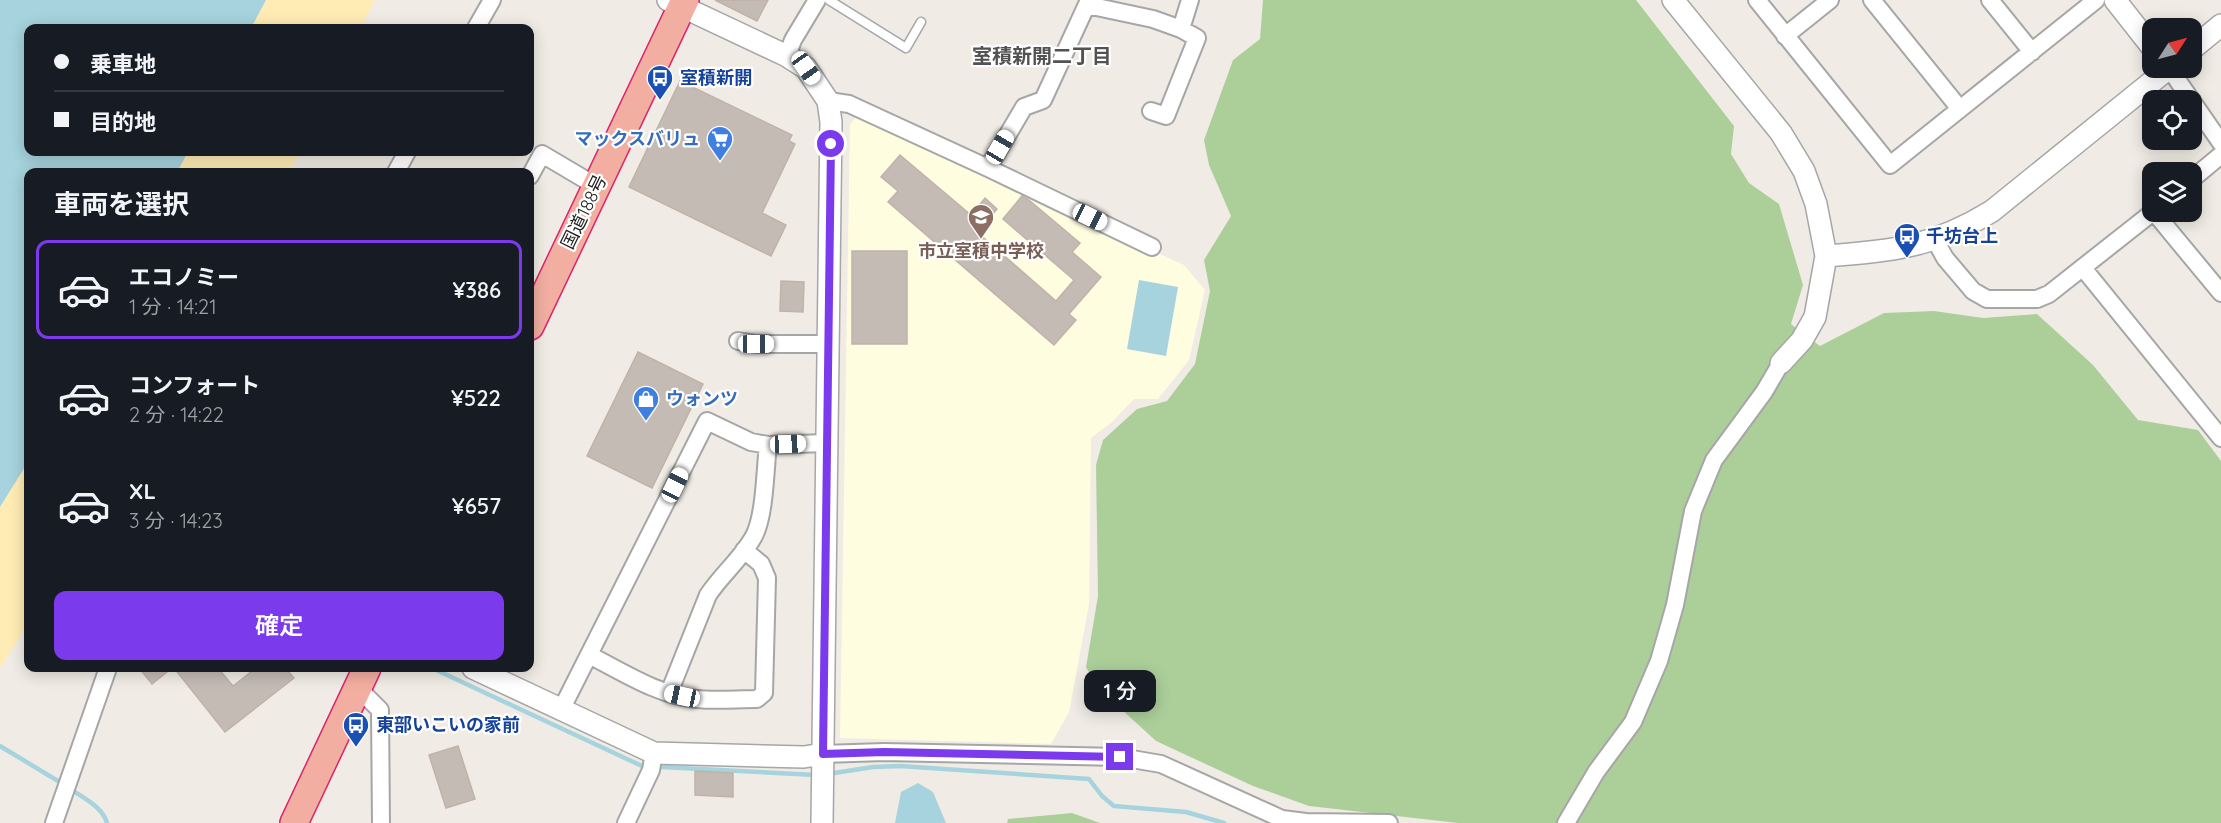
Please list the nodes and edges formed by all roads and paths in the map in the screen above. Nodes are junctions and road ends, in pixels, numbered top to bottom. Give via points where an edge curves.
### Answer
1 (492, 0) edge
2 (817, 0) edge
3 (829, 0) edge
4 (1190, 0) edge
5 (1673, 0) edge
6 (1757, 0) edge
7 (1830, 0) edge
8 (1872, 0) edge
9 (1990, 0) edge
10 (2096, 0) edge
11 (2115, 0) edge
12 (678, 2) edge
13 (1088, 3) edge
14 (921, 22) dead end
15 (478, 24) edge
16 (2221, 25) edge
17 (1181, 29) junction
18 (2142, 34) edge
19 (1785, 36) junction
20 (2202, 41) edge
21 (2032, 52) junction
22 (787, 56) junction
23 (2157, 78) edge
24 (2176, 78) edge
25 (828, 101) junction
26 (1960, 109) junction
27 (1151, 111) dead end
28 (2221, 142) edge
29 (2221, 155) edge
30 (988, 168) junction
31 (534, 169) edge
32 (2202, 171) edge
33 (596, 186) junction
34 (2142, 221) edge
35 (2162, 222) edge
36 (1935, 240) junction
37 (1152, 247) dead end
38 (1826, 256) junction
39 (2083, 268) junction
40 (2221, 293) edge
41 (534, 318) edge
42 (738, 341) dead end
43 (828, 344) junction
44 (1781, 363) joint
45 (2221, 438) edge
46 (826, 443) junction
47 (768, 445) junction
48 (744, 550) junction
49 (589, 655) junction
50 (107, 672) edge
51 (482, 672) edge
52 (362, 678) edge
53 (669, 693) junction
54 (562, 708) junction
55 (654, 753) junction
56 (823, 754) junction
57 (54, 823) edge
58 (294, 823) edge
59 (381, 823) edge
60 (626, 823) edge
61 (822, 823) edge
62 (1389, 823) edge
63 (1566, 823) edge

1 - 15 street
2 - 22 street
3 - 14 lane via 906,48
4 - 17 street
5 - 38 street via 1781,133 1804,171 1816,204
6 - 19 street
7 - 19 street
8 - 26 street
9 - 21 street
10 - 21 street
11 - 18 street
12 - 22 street
12 - 33 highway, 国道188号
13 - 17 street
13 - 30 street via 1043,100 1024,107
16 - 20 street
17 - 27 street via 1197,38 1166,116
19 - 26 street via 1890,165
21 - 26 street
22 - 25 street via 806,68
23 - 36 street via 1992,211 1966,228
24 - 28 street
25 - 30 street via 849,104
25 - 43 street
29 - 32 street
30 - 37 street
31 - 33 street via 542,154
33 - 41 highway, 国道188号
34 - 39 street
35 - 40 street
36 - 38 street via 1902,249
36 - 39 street via 1973,291 1987,299 2037,299
38 - 44 street via 1815,317 1802,340
39 - 45 street
42 - 43 street
43 - 46 street
44 - 63 street via 1714,460 1693,511 1675,605 1659,661 1633,722 1596,772
46 - 47 street
46 - 56 street
47 - 48 street via 759,524
47 - 49 street via 752,442 707,421
48 - 53 street via 708,595
48 - 53 street via 761,564 767,578 764,693 757,699 696,699
49 - 53 street
49 - 54 street
50 - 57 street
51 - 54 street
52 - 58 highway
52 - 59 street via 380,710
54 - 55 street
55 - 56 street via 804,757
55 - 60 street via 651,770
56 - 61 street
56 - 62 street via 1120,757 1161,764 1282,819

